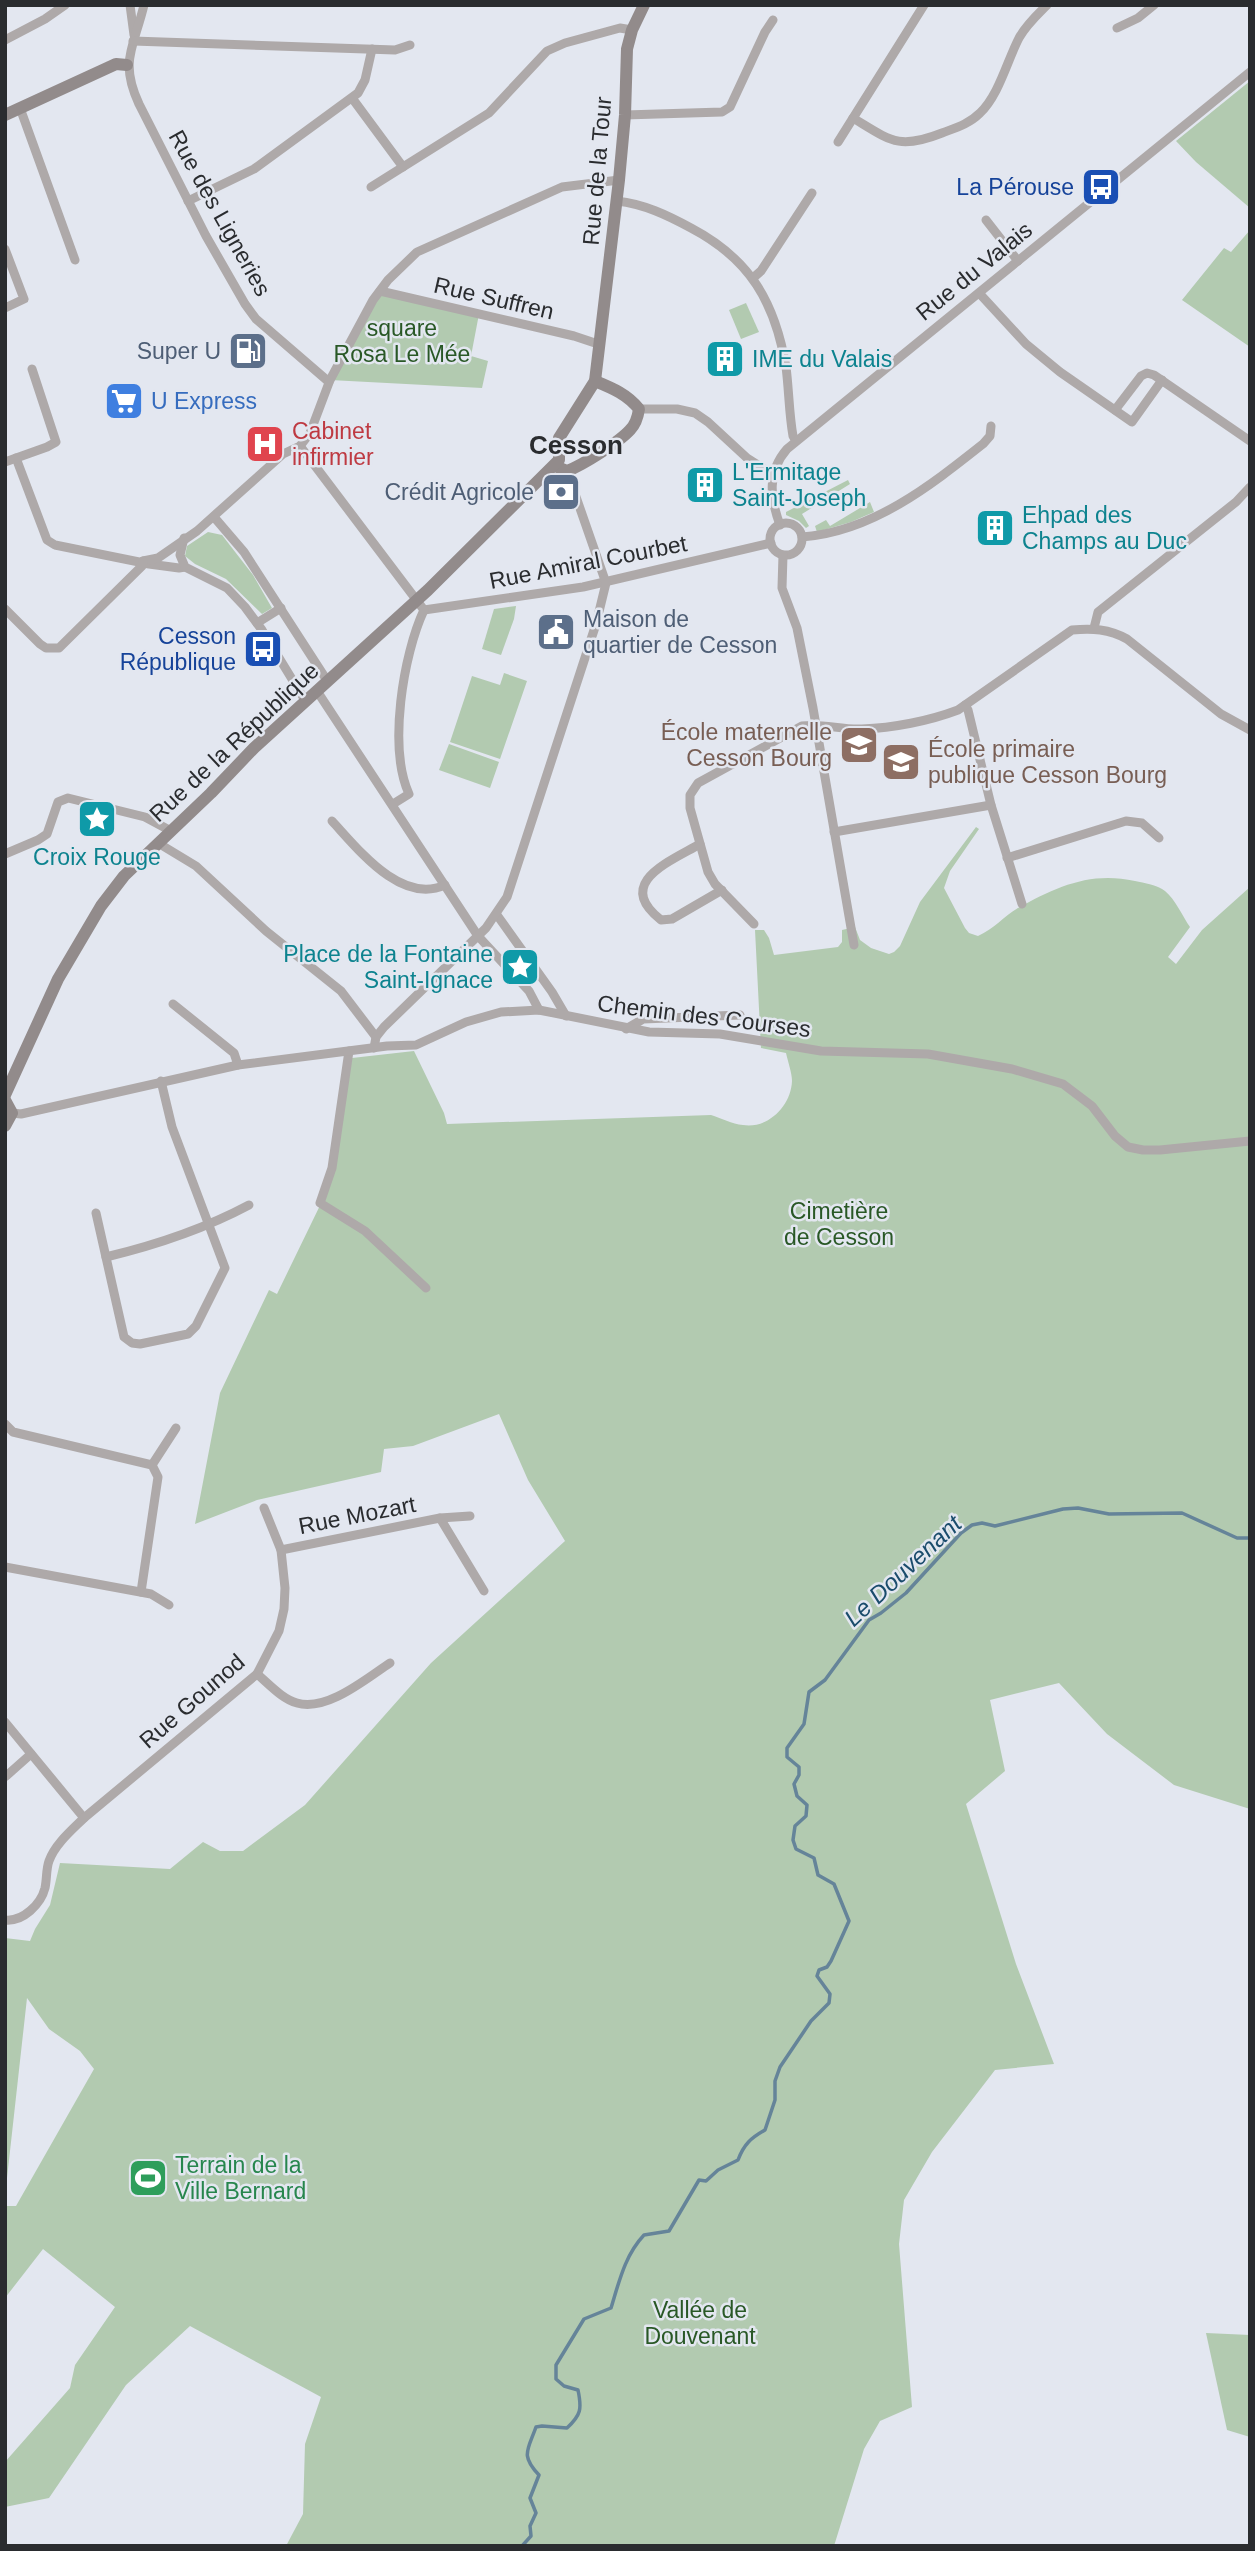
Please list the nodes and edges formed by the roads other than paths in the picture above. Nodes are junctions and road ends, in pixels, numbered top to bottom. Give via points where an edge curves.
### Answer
1 (65, 5) edge
2 (130, 5) edge
3 (144, 5) edge
4 (644, 5) edge
5 (923, 5) edge
6 (1047, 5) edge
7 (1154, 5) edge
8 (773, 20) dead end
9 (1117, 28) dead end
10 (632, 30) junction
11 (134, 38) junction
12 (5, 40) edge
13 (410, 45) dead end
14 (372, 49) junction
15 (127, 65) junction
16 (1250, 72) edge
17 (352, 98) junction
18 (20, 108) junction
19 (5, 115) edge
20 (625, 115) junction
21 (853, 118) junction
22 (838, 142) dead end
23 (403, 167) junction
24 (619, 180) junction
25 (370, 187) dead end
26 (812, 193) dead end
27 (188, 201) junction
28 (617, 201) junction
29 (986, 220) dead end
30 (6, 253) edge
31 (75, 260) dead end
32 (1018, 261) junction
33 (753, 278) junction
34 (380, 291) junction
35 (979, 293) junction
36 (5, 308) edge
37 (598, 344) junction
38 (32, 369) dead end
39 (1161, 380) junction
40 (595, 381) junction
41 (329, 382) junction
42 (639, 409) junction
43 (1115, 410) junction
44 (991, 426) dead end
45 (1250, 440) edge
46 (796, 441) junction
47 (300, 446) junction
48 (16, 458) junction
49 (5, 462) edge
50 (561, 469) junction
51 (772, 474) junction
52 (1250, 487) edge
53 (214, 517) junction
54 (780, 525) junction
55 (802, 537) junction
56 (184, 538) junction
57 (771, 543) junction
58 (783, 555) junction
59 (143, 561) junction
60 (185, 567) junction
61 (606, 583) junction
62 (420, 605) junction
63 (281, 608) junction
64 (5, 609) edge
65 (257, 623) junction
66 (1094, 628) junction
67 (328, 682) junction
68 (317, 691) junction
69 (306, 702) junction
70 (965, 705) junction
71 (816, 724) junction
72 (1250, 730) edge
73 (393, 804) junction
74 (991, 805) junction
75 (332, 821) dead end
76 (171, 831) junction
77 (834, 832) junction
78 (1159, 838) dead end
79 (158, 843) junction
80 (700, 844) junction
81 (5, 854) edge
82 (1007, 858) junction
83 (445, 885) junction
84 (722, 890) junction
85 (1022, 904) dead end
86 (497, 915) junction
87 (754, 925) dead end
88 (478, 936) junction
89 (854, 945) dead end
90 (173, 1004) dead end
91 (538, 1010) junction
92 (740, 1015) dead end
93 (566, 1016) junction
94 (626, 1028) junction
95 (375, 1042) junction
96 (349, 1051) junction
97 (239, 1065) junction
98 (161, 1081) junction
99 (5, 1097) edge
100 (12, 1113) junction
101 (5, 1126) edge
102 (1250, 1141) edge
103 (249, 1205) dead end
104 (96, 1213) dead end
105 (209, 1225) junction
106 (106, 1256) junction
107 (426, 1287) dead end
108 (6, 1425) edge
109 (176, 1428) dead end
110 (152, 1465) junction
111 (264, 1508) dead end
112 (470, 1516) dead end
113 (440, 1518) junction
114 (281, 1550) junction
115 (5, 1567) edge
116 (484, 1591) dead end
117 (141, 1592) junction
118 (169, 1605) dead end
119 (390, 1662) dead end
120 (257, 1674) junction
121 (5, 1722) edge
122 (31, 1754) junction
123 (5, 1777) edge
124 (83, 1818) junction
125 (5, 1920) edge

1 - 12 street
2 - 11 street, Rue des Ligneries
3 - 11 street, Rue des Ligneries
4 - 10 street, Rue de la Tour
5 - 21 street
6 - 21 street via 1021,35 986,105 967,123 904,143 889,141
7 - 9 street
8 - 20 street via 730,107 722,112
10 - 20 street, Rue de la Tour
10 - 23 street via 620,28 547,51 489,113
11 - 14 street
11 - 15 street, Rue des Ligneries
13 - 14 street
14 - 17 street via 365,80
15 - 18 street via 116,64
15 - 27 street, Rue des Ligneries via 131,88
16 - 32 street, Rue du Valais
17 - 23 street
17 - 27 street via 254,169
18 - 19 street
18 - 31 street
20 - 24 street, Rue de la Tour
21 - 22 street
23 - 25 street
24 - 28 street, Rue de la Tour
24 - 34 street via 562,187 417,252
26 - 33 street
27 - 41 street, Rue des Ligneries via 256,319
28 - 33 street via 659,211 696,231 729,251
28 - 37 street, Rue de la Tour
29 - 32 street
30 - 36 street via 24,299
32 - 35 street, Rue du Valais
33 - 46 street via 779,340
34 - 37 street, Rue Suffren
34 - 41 street
35 - 43 street via 1026,344
35 - 46 street, Rue du Valais
37 - 40 street
38 - 48 street via 56,442
39 - 43 street via 1147,373 1141,376
39 - 43 street via 1132,422
39 - 45 street
40 - 42 street via 621,392
40 - 50 street via 559,438
41 - 47 street via 310,433
42 - 50 street, Rue de la République via 630,430 579,467
42 - 51 street via 695,413
44 - 55 street via 990,436 923,490 882,514 843,529
46 - 51 street, Rue du Valais via 779,457
47 - 53 street via 283,454
47 - 62 street
48 - 49 street
48 - 59 street via 47,540
50 - 61 street
50 - 62 street, Rue de la République
51 - 54 street via 772,497
52 - 66 street via 1098,612
53 - 56 street
53 - 63 street
54 - 55 street via 794,526
54 - 57 street via 771,534
55 - 58 street via 797,551
56 - 59 street via 158,558
56 - 60 street via 180,555
57 - 58 street
57 - 61 street, Rue Amiral Courbet
58 - 71 street via 782,588 797,628
59 - 60 street
59 - 64 street via 60,648 40,644
60 - 65 street via 227,588
61 - 62 street, Rue Amiral Courbet
61 - 86 street via 507,897
62 - 67 street, Rue de la République
62 - 73 street via 398,731 400,768 409,794
63 - 65 street
63 - 67 street
65 - 69 street
66 - 70 street via 1072,630
66 - 72 street via 1118,633 1221,714
67 - 68 street, Rue de la République
68 - 69 street, Rue de la République
68 - 73 street
69 - 76 street, Rue de la République
70 - 71 street via 941,717 862,729
70 - 74 street
71 - 77 street
71 - 80 street via 802,726 698,783 690,795 690,808
73 - 83 street
74 - 77 street
74 - 82 street
75 - 83 street via 388,876 424,889
76 - 79 street, Rue de la République
76 - 81 street via 145,817 68,799 58,802 47,834
77 - 89 street
78 - 82 street via 1142,823 1126,821
79 - 95 street via 197,866 341,991
79 - 99 street, Rue de la République via 134,864 101,906 47,1002
80 - 84 street via 708,872
80 - 84 street via 649,874 642,885 644,897 662,920 672,919
82 - 85 street
83 - 88 street
84 - 87 street
86 - 88 street
86 - 93 street
88 - 91 street via 529,990
88 - 95 street via 408,1002
90 - 97 street via 234,1053
91 - 93 street, Chemin des Courses
91 - 95 street, Chemin des Courses via 489,1015 416,1045
92 - 94 street via 643,1019
93 - 94 street, Chemin des Courses
94 - 102 street, Chemin des Courses via 720,1034 821,1051 928,1054 1012,1069 1046,1077 1079,1094 1128,1147 1160,1150
95 - 96 street, Chemin des Courses
96 - 97 street, Chemin des Courses
96 - 107 street via 331,1168 320,1203 365,1231
97 - 98 street, Chemin des Courses
98 - 100 street, Chemin des Courses
98 - 105 street via 172,1127
99 - 100 street
100 - 101 street
103 - 105 street
104 - 106 street
105 - 106 street via 149,1247
105 - 106 street via 225,1269 188,1334 140,1344 124,1337
108 - 110 street via 13,1432
109 - 110 street
110 - 117 street via 158,1477
111 - 114 street, Rue Gounod
112 - 113 street, Rue Mozart
113 - 114 street, Rue Mozart
113 - 116 street, Rue Mozart
114 - 120 street, Rue Gounod via 284,1609 279,1631
115 - 117 street
117 - 118 street
119 - 120 street via 345,1692 313,1704 297,1703 282,1695
120 - 124 street, Rue Gounod
121 - 122 street
122 - 123 street
122 - 124 street
124 - 125 street, Rue Gounod via 49,1861 45,1891 38,1902 26,1914

